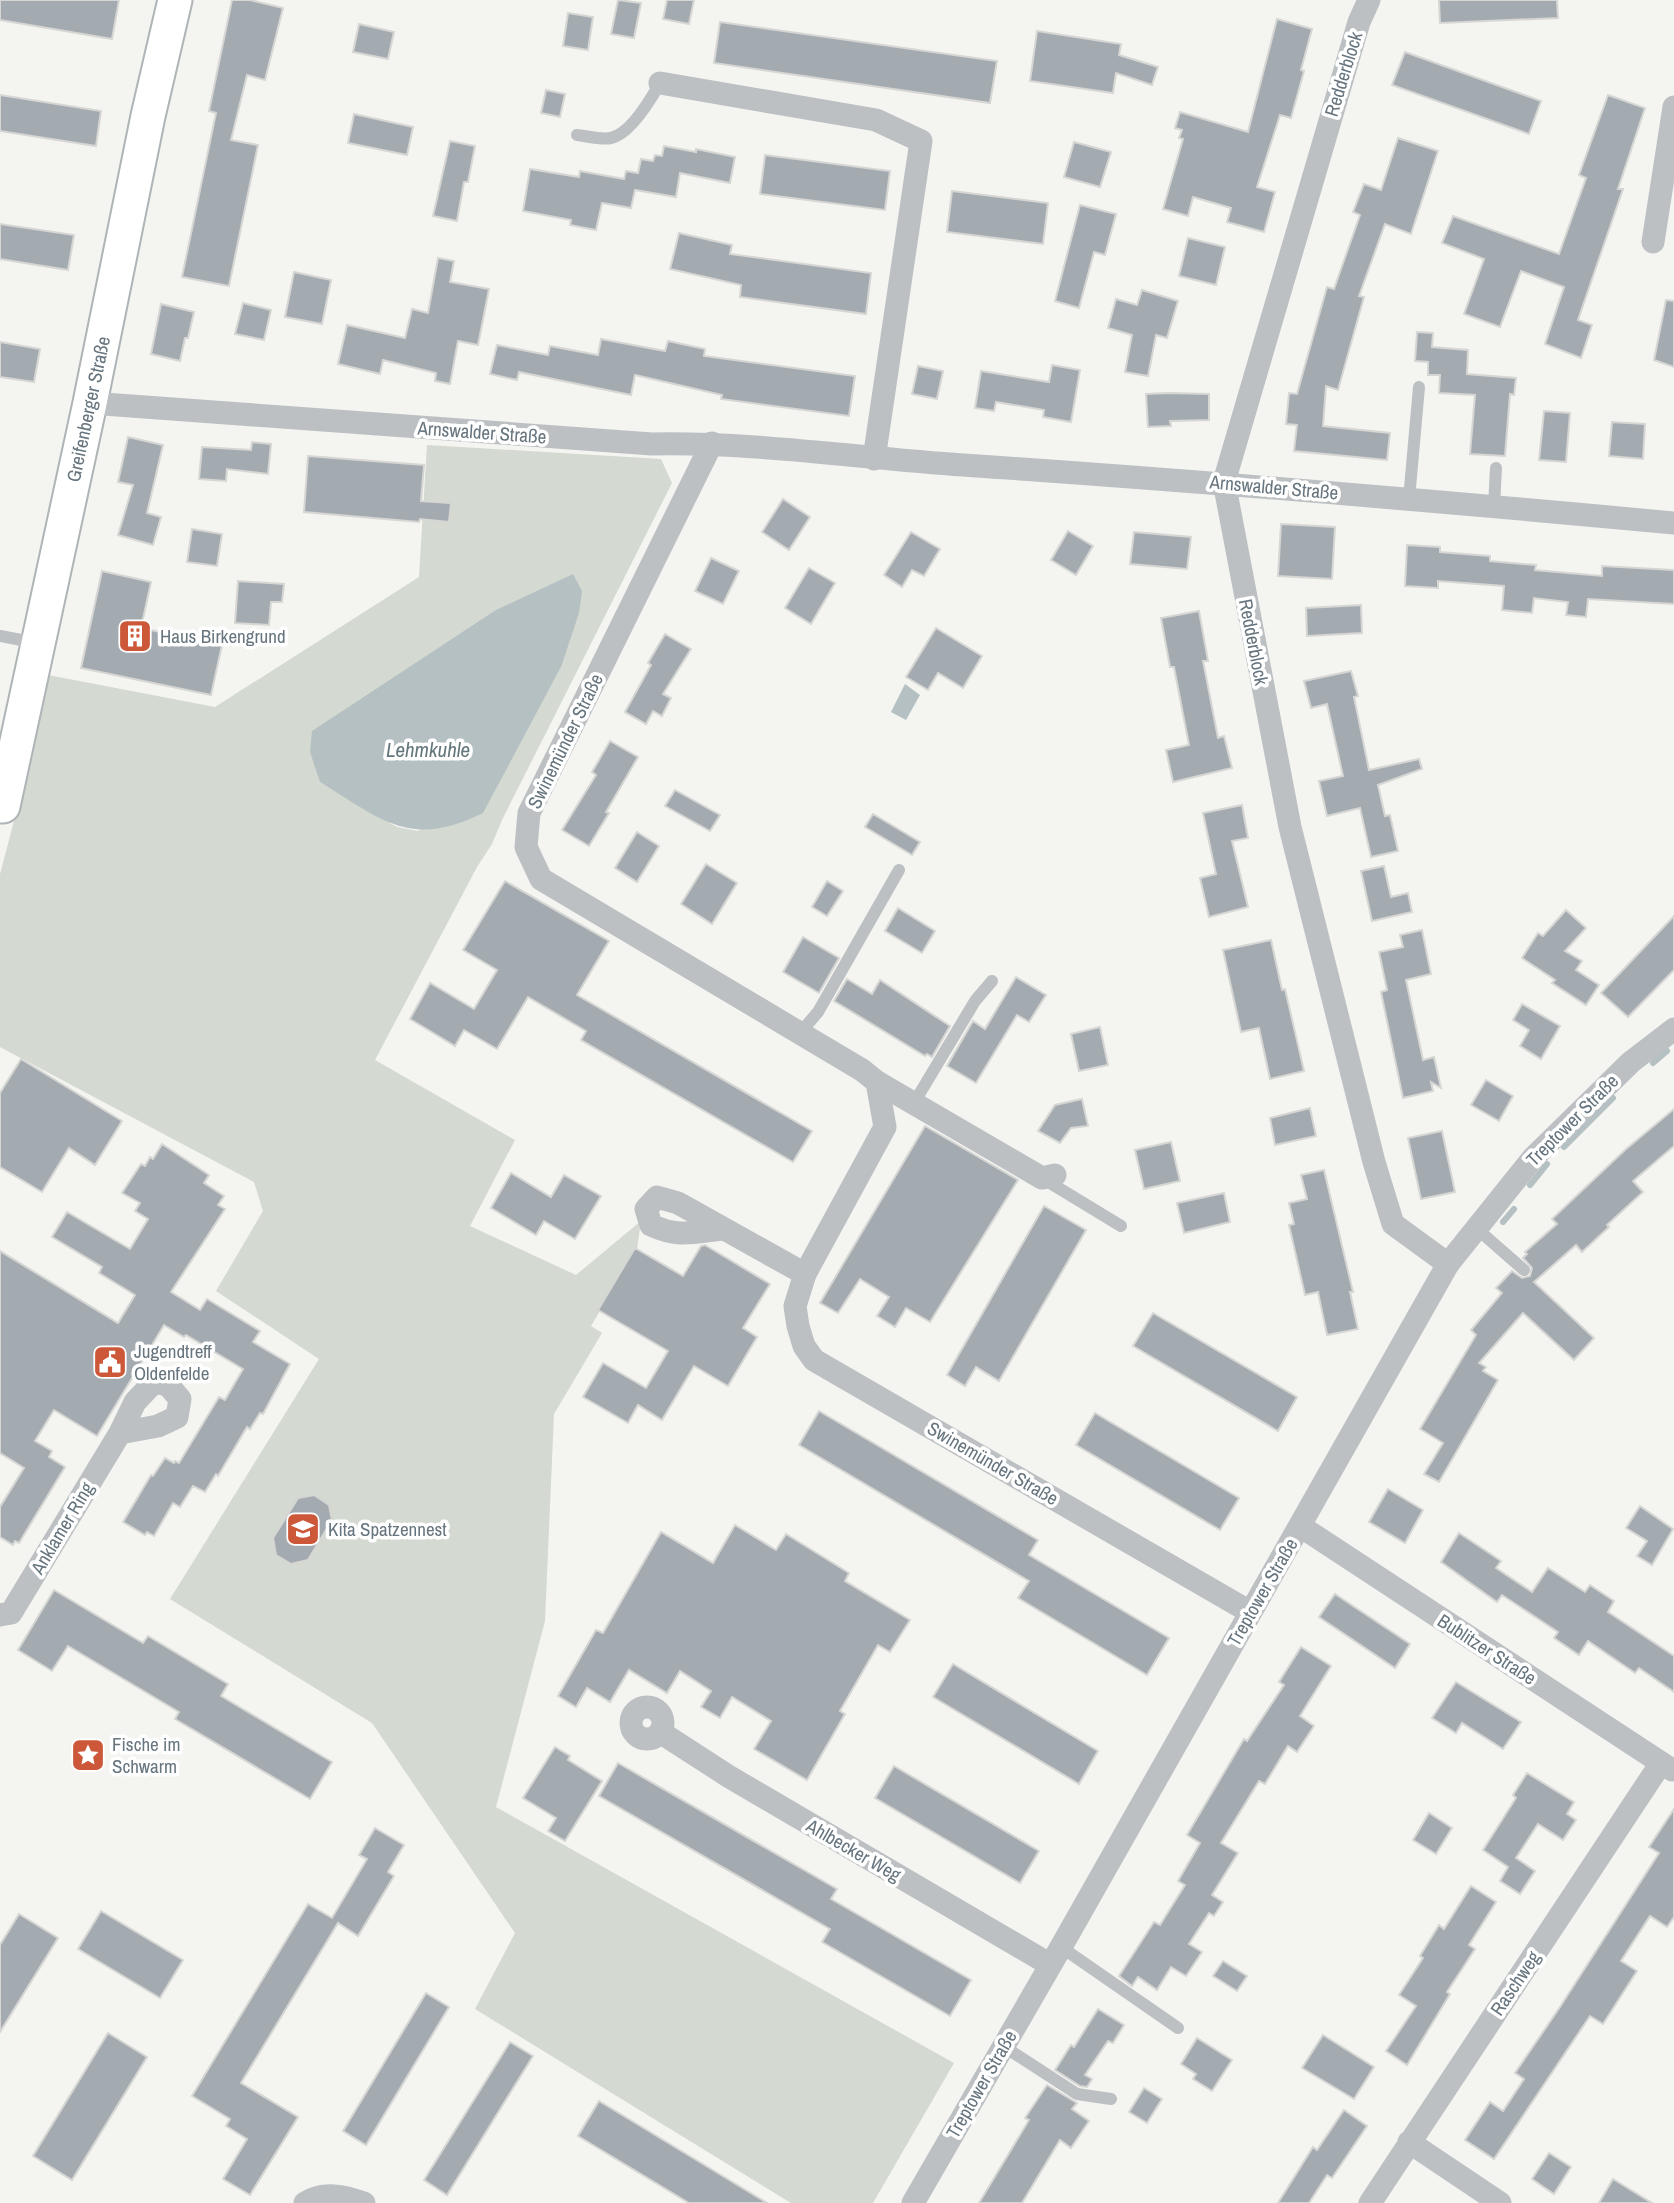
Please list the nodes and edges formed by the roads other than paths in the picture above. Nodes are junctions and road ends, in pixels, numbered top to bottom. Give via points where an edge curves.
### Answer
1 (175, 0) edge
2 (1368, 0) edge
3 (660, 83) joint
4 (1674, 107) edge
5 (577, 135) dead end
6 (1653, 243) dead end
7 (1419, 387) dead end
8 (90, 403) junction
9 (712, 443) junction
10 (874, 459) junction
11 (1496, 468) dead end
12 (1224, 482) junction
13 (1409, 499) junction
14 (1494, 507) junction
15 (1674, 523) edge
16 (0, 636) edge
17 (37, 643) junction
18 (1, 810) edge
19 (899, 870) dead end
20 (992, 981) dead end
21 (1674, 1029) edge
22 (800, 1033) junction
23 (877, 1082) junction
24 (914, 1103) junction
25 (1048, 1176) joint
26 (1121, 1226) dead end
27 (723, 1228) dead end
28 (1476, 1228) junction
29 (1448, 1264) junction
30 (1524, 1269) dead end
31 (805, 1274) junction
32 (120, 1433) dead end
33 (1300, 1526) junction
34 (1250, 1612) junction
35 (0, 1615) edge
36 (660, 1732) dead end
37 (1668, 1767) edge
38 (1055, 1956) junction
39 (1178, 2028) dead end
40 (1003, 2046) junction
41 (1111, 2099) dead end
42 (1409, 2142) junction
43 (305, 2203) edge
44 (364, 2203) edge
45 (913, 2203) edge
46 (1370, 2203) edge
47 (1500, 2203) edge

1 - 8 street, Greifenberger Straße
2 - 12 street, Redderblock
3 - 5 lane via 626,130 610,138
3 - 10 street via 876,120 921,141
4 - 6 street
7 - 13 lane
8 - 9 street, Arnswalder Straße via 652,444
8 - 17 street, Greifenberger Straße
9 - 10 street, Arnswalder Straße
9 - 22 street, Swinemünder Straße via 529,813 526,848 541,879
10 - 12 street, Arnswalder Straße
11 - 14 lane
12 - 13 street, Arnswalder Straße
12 - 29 street, Redderblock via 1290,827 1374,1162 1393,1224
13 - 14 street, Arnswalder Straße
14 - 15 street, Arnswalder Straße
16 - 17 lane
17 - 18 street, Greifenberger Straße
19 - 22 lane via 818,1013
20 - 24 lane via 975,1001
21 - 28 street, Treptower Straße via 1631,1062 1533,1158
22 - 23 street, Swinemünder Straße
23 - 24 street, Swinemünder Straße
23 - 31 street, Swinemünder Straße via 885,1126
24 - 25 street, Swinemünder Straße
25 - 26 lane
27 - 31 street
28 - 29 street, Treptower Straße
28 - 30 lane
29 - 33 street, Treptower Straße
31 - 34 street, Swinemünder Straße via 795,1306 797,1326 814,1360
32 - 35 street, Anklamer Ring via 11,1613
33 - 34 street, Treptower Straße
33 - 37 street, Bublitzer Straße
34 - 38 street, Treptower Straße
36 - 38 street, Ahlbecker Weg via 728,1776
37 - 42 street, Raschweg
38 - 39 lane
38 - 40 street, Treptower Straße
40 - 41 lane via 1077,2094
40 - 45 street, Treptower Straße
42 - 46 street, Raschweg
42 - 47 street
43 - 44 street via 326,2195

